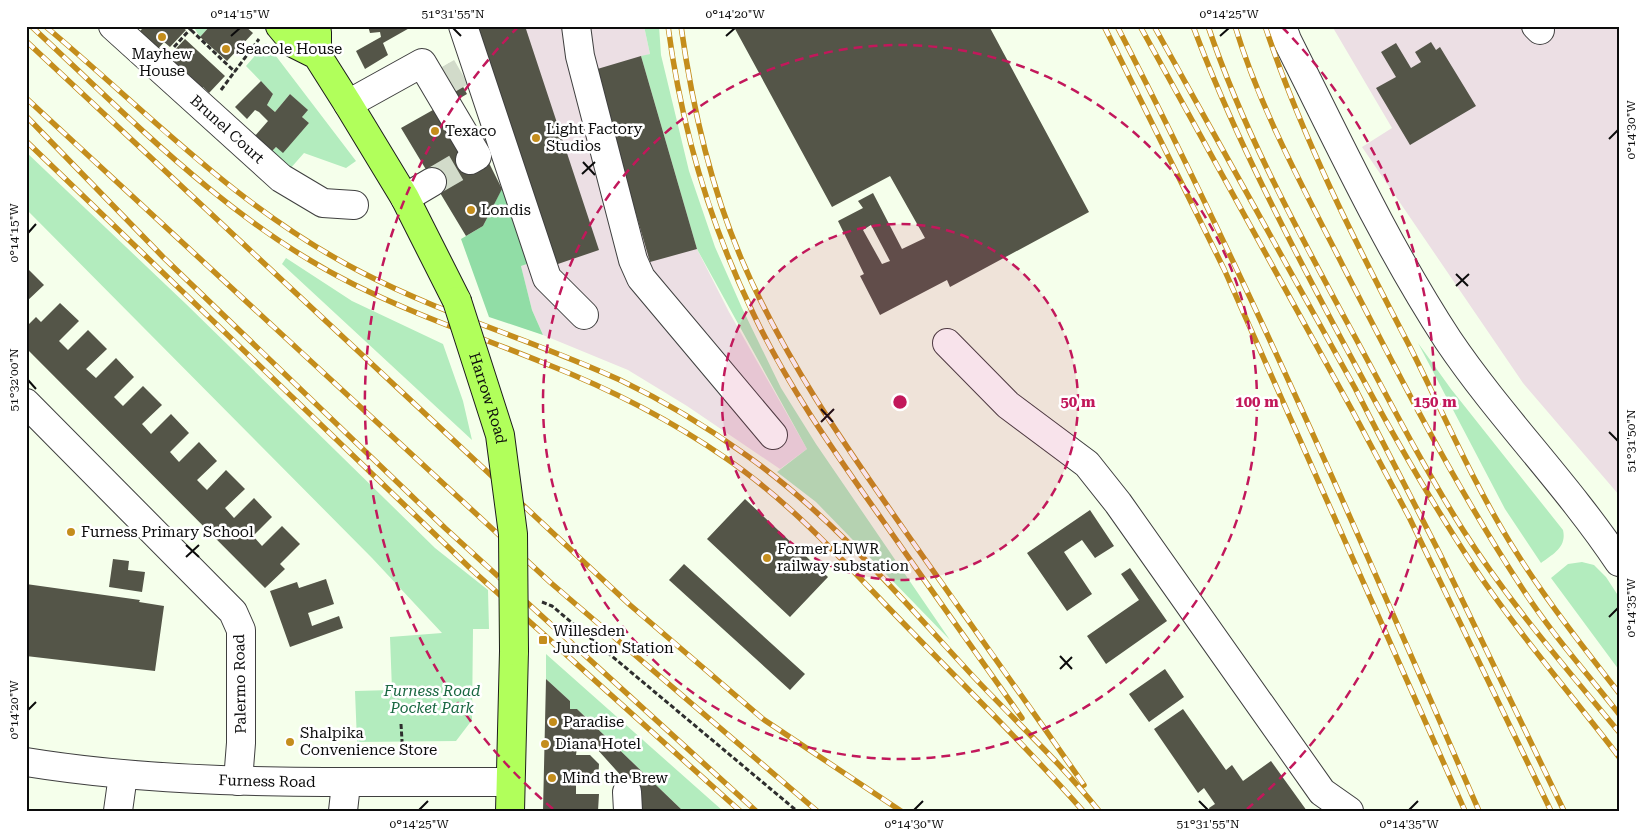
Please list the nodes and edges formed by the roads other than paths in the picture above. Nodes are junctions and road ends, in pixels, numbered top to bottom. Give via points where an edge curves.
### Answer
1 (113, 26) edge
2 (313, 26) edge
3 (463, 26) edge
4 (576, 26) edge
5 (1282, 26) edge
6 (271, 31) edge
7 (317, 55) junction
8 (460, 98) tunnel mouth
9 (348, 104) junction
10 (432, 182) tunnel mouth
11 (405, 198) junction
12 (354, 205) dead end
13 (584, 315) dead end
14 (947, 343) dead end
15 (26, 403) edge
16 (773, 435) dead end
17 (1619, 562) edge
18 (26, 762) edge
19 (122, 775) junction
20 (238, 781) junction
21 (510, 782) junction
22 (346, 784) junction
23 (118, 811) edge
24 (343, 811) edge
25 (510, 811) edge
26 (1348, 811) edge

1 - 12 street, Brunel Court via 281,178 323,203
2 - 7 main road, Harrow Road via 317,32
3 - 13 street via 547,278
4 - 16 street via 580,56 633,260 641,278
5 - 17 street via 1404,268 1443,332 1493,403 1595,525
6 - 7 main road
7 - 9 main road, Harrow Road
8 - 9 street via 466,110 474,158 432,65
9 - 11 main road, Harrow Road
10 - 11 street
11 - 21 main road, Harrow Road, bridge via 457,301 500,435 513,534
14 - 26 street via 1008,404 1087,464 1322,792
15 - 20 street, Palermo Road via 233,612 241,630
18 - 19 street, Furness Road
19 - 20 street, Furness Road
19 - 23 street
20 - 22 street, Furness Road
21 - 22 street, Furness Road
21 - 25 main road, Harrow Road
22 - 24 street

